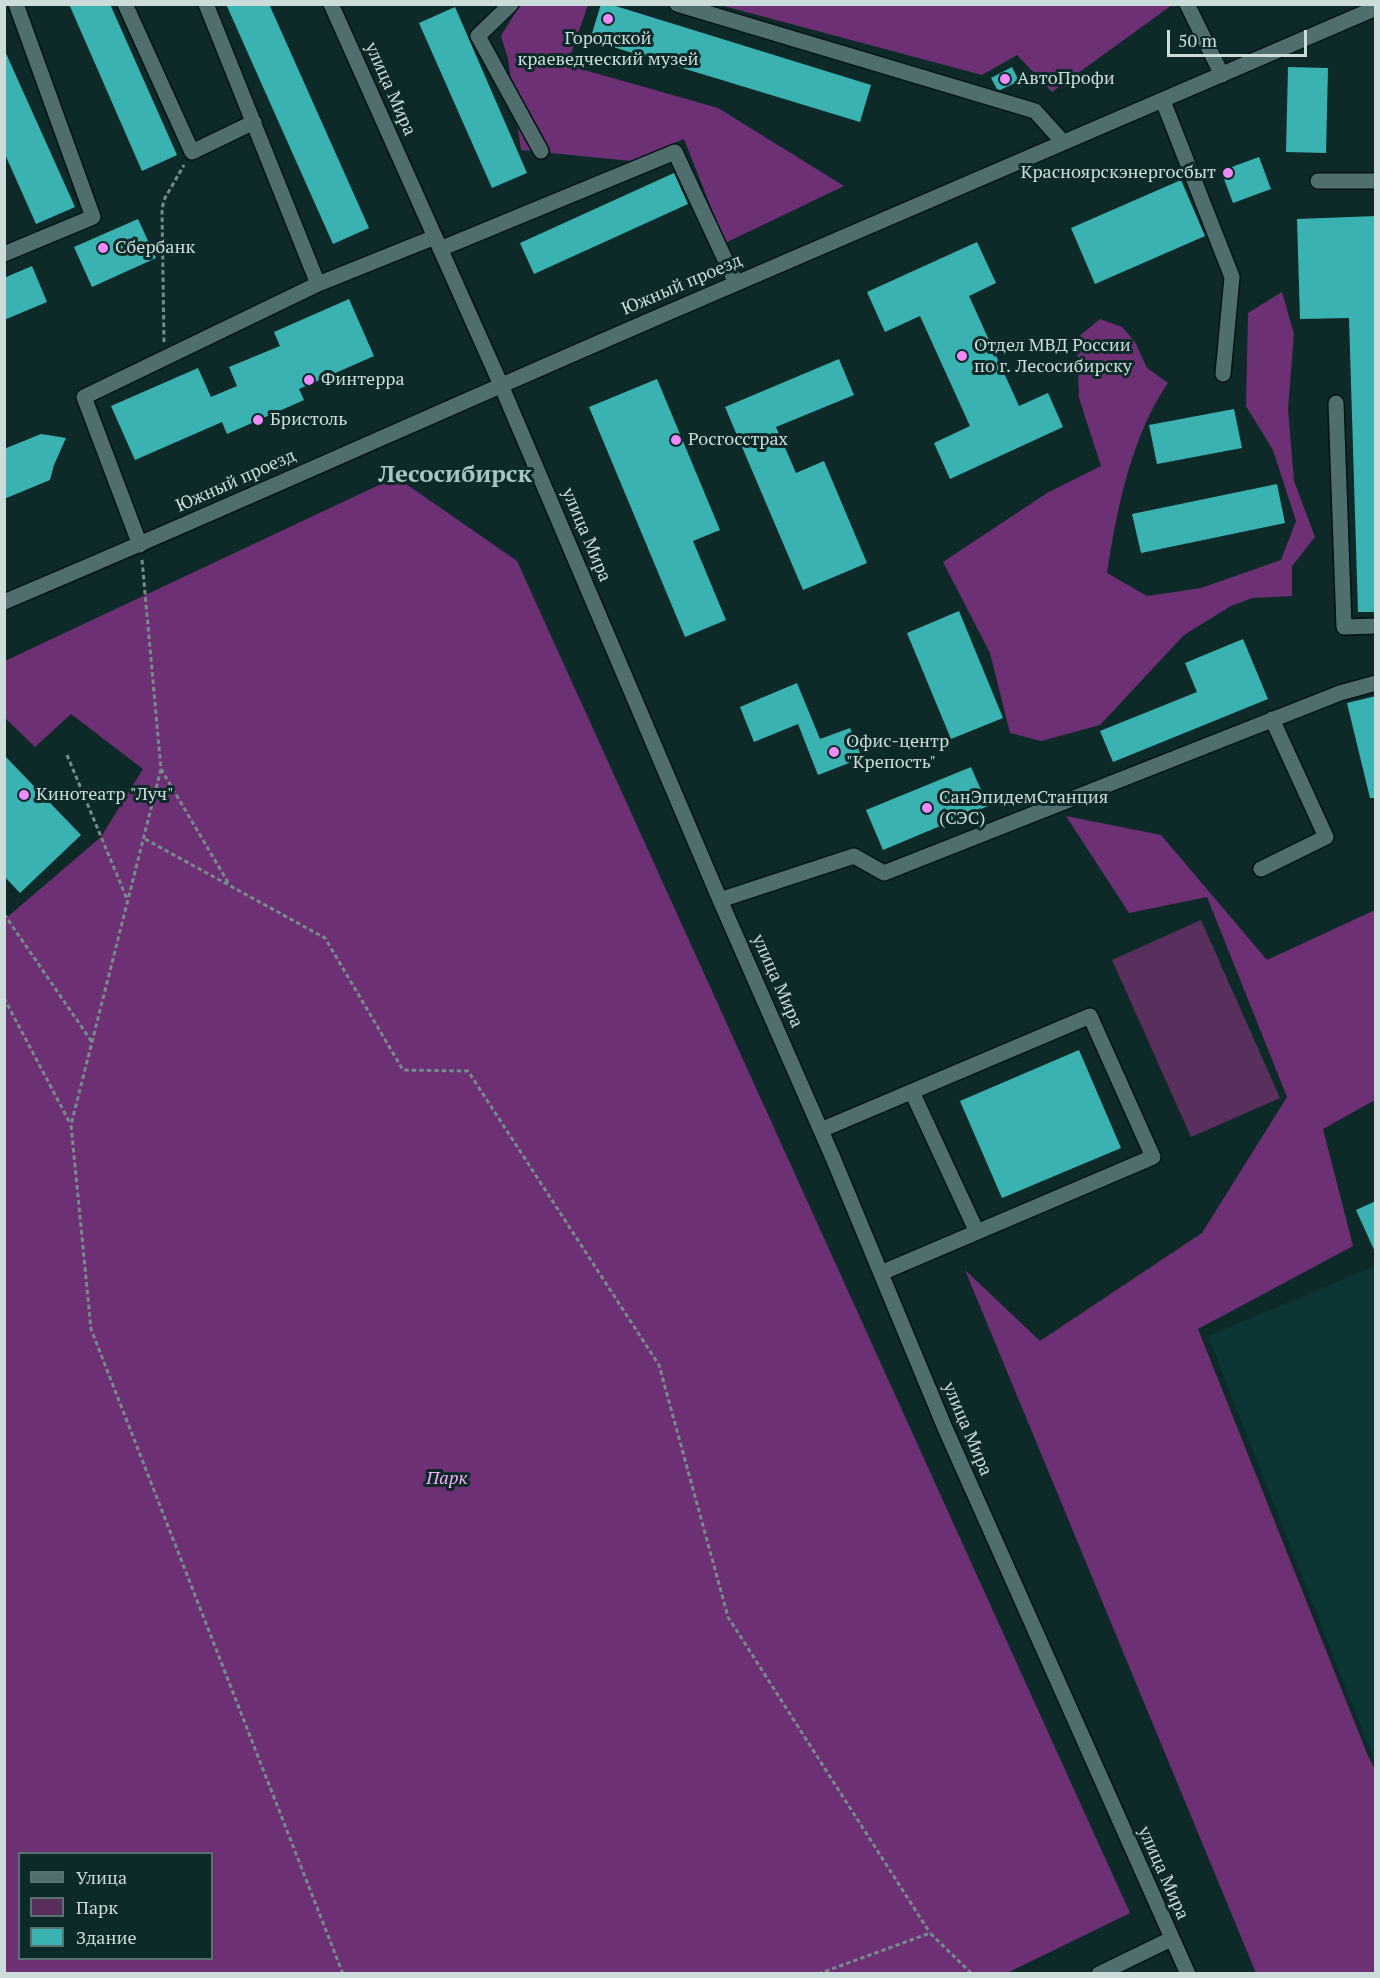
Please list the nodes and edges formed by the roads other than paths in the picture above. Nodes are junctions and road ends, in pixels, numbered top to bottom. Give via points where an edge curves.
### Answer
1 (16, 4) edge
2 (125, 4) edge
3 (207, 4) edge
4 (331, 4) edge
5 (511, 4) edge
6 (677, 4) edge
7 (1187, 4) edge
8 (1376, 8) edge
9 (1222, 75) junction
10 (1163, 101) junction
11 (254, 122) junction
12 (1064, 142) junction
13 (541, 151) dead end
14 (1376, 181) edge
15 (1318, 182) dead end
16 (438, 243) junction
17 (4, 254) edge
18 (736, 283) junction
19 (318, 284) junction
20 (1223, 374) dead end
21 (501, 385) junction
22 (1336, 403) dead end
23 (140, 545) junction
24 (4, 602) edge
25 (1376, 626) edge
26 (1376, 683) edge
27 (1272, 719) junction
28 (1261, 869) dead end
29 (720, 900) junction
30 (912, 1092) junction
31 (821, 1130) junction
32 (976, 1232) junction
33 (881, 1273) junction
34 (1171, 1939) junction
35 (1099, 1974) edge
36 (1188, 1974) edge

1 - 17 street via 93,217
2 - 11 street via 192,152
3 - 11 street
4 - 16 street, улица Мира
5 - 13 street via 478,36
6 - 12 street via 1035,111
7 - 9 street
8 - 9 street, Южный проезд
9 - 10 street, Южный проезд
10 - 12 street, Южный проезд
10 - 20 street via 1232,277
11 - 19 street
12 - 18 street, Южный проезд
14 - 15 street
16 - 18 street via 675,152
16 - 19 street
16 - 21 street, улица Мира
18 - 21 street, Южный проезд
19 - 23 street via 84,397
21 - 23 street, Южный проезд
21 - 29 street, улица Мира
22 - 25 street via 1344,627
23 - 24 street, Южный проезд
26 - 27 street
27 - 28 street via 1326,837
27 - 29 street via 884,873 854,856
29 - 31 street, улица Мира
30 - 31 street
30 - 32 street
30 - 32 street via 1090,1016 1153,1157
31 - 33 street, улица Мира
32 - 33 street
33 - 34 street, улица Мира via 945,1428
34 - 35 street
34 - 36 street, улица Мира

